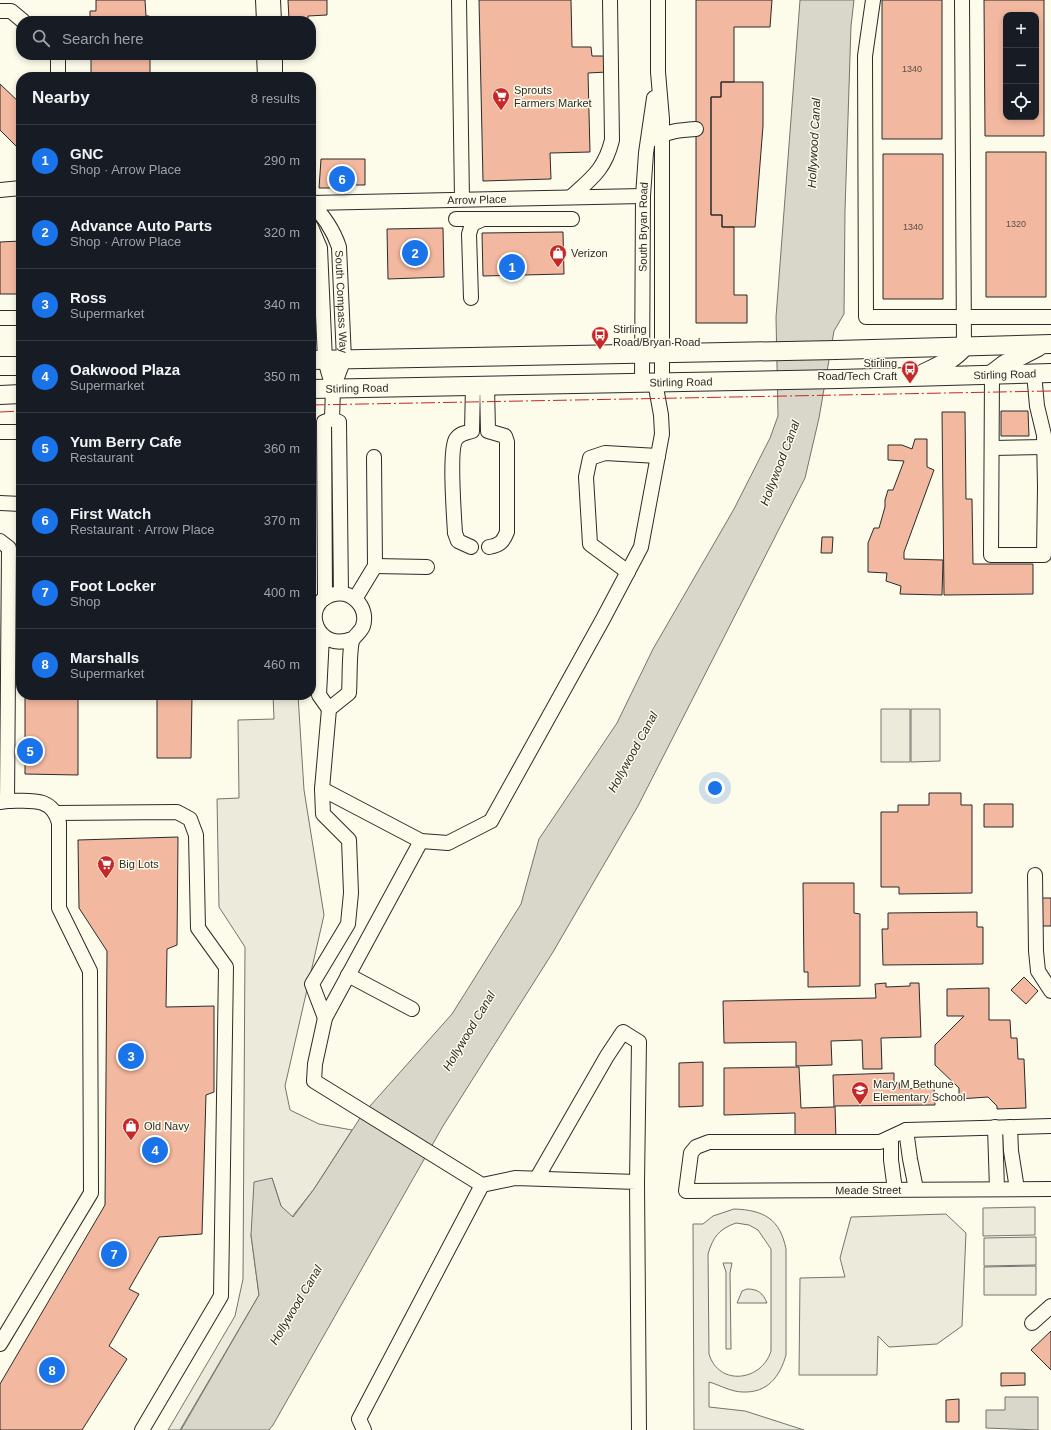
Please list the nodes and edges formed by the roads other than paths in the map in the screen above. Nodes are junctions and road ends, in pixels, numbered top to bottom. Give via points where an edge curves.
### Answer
1 (263, 0) edge
2 (273, 0) edge
3 (459, 0) edge
4 (610, 0) edge
5 (658, 0) edge
6 (873, 0) edge
7 (962, 0) edge
8 (0, 11) edge
9 (18, 16) edge
10 (264, 16) edge
11 (274, 16) edge
12 (58, 60) edge
13 (264, 60) edge
14 (275, 60) edge
15 (58, 72) edge
16 (265, 72) edge
17 (275, 72) edge
18 (658, 72) junction
19 (696, 129) dead end
20 (662, 134) junction
21 (648, 144) junction
22 (16, 188) edge
23 (0, 190) edge
24 (643, 196) junction
25 (571, 197) junction
26 (462, 199) junction
27 (316, 202) edge
28 (316, 208) edge
29 (572, 218) dead end
30 (456, 220) dead end
31 (481, 220) junction
32 (316, 239) edge
33 (470, 298) dead end
34 (1051, 317) edge
35 (0, 318) edge
36 (16, 318) edge
37 (964, 318) junction
38 (1047, 344) edge
39 (964, 347) junction
40 (662, 352) junction
41 (642, 353) junction
42 (344, 359) junction
43 (318, 360) edge
44 (0, 366) edge
45 (16, 366) edge
46 (1042, 373) edge
47 (992, 374) junction
48 (914, 377) junction
49 (653, 382) junction
50 (480, 386) junction
51 (333, 388) junction
52 (316, 389) edge
53 (16, 394) edge
54 (0, 395) edge
55 (332, 419) junction
56 (472, 431) junction
57 (488, 431) junction
58 (0, 432) edge
59 (16, 432) edge
60 (317, 447) edge
61 (1044, 447) junction
62 (992, 448) junction
63 (658, 456) junction
64 (374, 457) dead end
65 (0, 541) edge
66 (471, 547) dead end
67 (489, 547) dead end
68 (375, 566) junction
69 (427, 567) dead end
70 (628, 572) junction
71 (341, 593) junction
72 (324, 598) junction
73 (355, 599) junction
74 (316, 614) edge
75 (316, 625) edge
76 (322, 636) junction
77 (352, 639) junction
78 (330, 709) junction
79 (322, 789) junction
80 (4, 802) edge
81 (56, 813) junction
82 (421, 841) junction
83 (1035, 875) dead end
84 (348, 975) junction
85 (1051, 991) edge
86 (412, 1009) dead end
87 (325, 1018) junction
88 (1051, 1126) edge
89 (995, 1127) junction
90 (1010, 1127) junction
91 (906, 1130) junction
92 (891, 1138) junction
93 (537, 1178) junction
94 (637, 1182) junction
95 (482, 1185) junction
96 (916, 1189) junction
97 (997, 1189) junction
98 (1017, 1189) junction
99 (1051, 1189) edge
100 (895, 1190) junction
101 (1051, 1306) edge
102 (1032, 1323) dead end
103 (0, 1344) edge
104 (142, 1430) edge
105 (364, 1430) edge
106 (640, 1430) edge

1 - 10 street
2 - 11 street
3 - 26 street
4 - 25 street via 612,140 608,156 596,175
5 - 18 street, South Bryan Road
6 - 37 street via 865,56 866,317
7 - 37 street
8 - 9 street via 12,11
12 - 15 street
13 - 16 street
14 - 17 street
18 - 20 street, South Bryan Road
18 - 21 street, South Bryan Road
19 - 20 street
20 - 21 street
20 - 40 street, South Bryan Road
21 - 24 street, South Bryan Road
22 - 23 street
24 - 25 street, Arrow Place
24 - 41 street, South Bryan Road
25 - 26 street, Arrow Place
26 - 27 street, Arrow Place
28 - 42 street, South Compass Way via 327,221 339,247
29 - 31 street
30 - 31 street
31 - 33 street via 472,224 469,234
32 - 43 street, South Compass Way via 320,248
34 - 37 street
35 - 36 street
37 - 39 street
38 - 39 main road
38 - 47 main road via 1005,364
39 - 40 main road
39 - 48 main road via 943,364
40 - 41 main road
40 - 49 street, South Bryan Road
41 - 42 main road
41 - 49 street, South Bryan Road
42 - 43 main road
42 - 51 street, South Compass Way
43 - 51 street, South Compass Way
44 - 45 main road
46 - 47 main road, Stirling Road
46 - 61 street
47 - 48 main road, Stirling Road
47 - 62 street
48 - 49 main road, Stirling Road
49 - 50 main road, Stirling Road
49 - 63 street via 661,415 662,434
50 - 51 main road, Stirling Road
50 - 56 street
50 - 57 street
51 - 52 main road, Stirling Road
51 - 55 street
53 - 54 main road
55 - 60 street via 324,422
55 - 71 street via 339,422
56 - 57 street
56 - 66 street via 461,434 455,440 453,453 455,532 458,542
57 - 67 street via 505,436 507,442 507,532 504,541
58 - 59 street
60 - 72 street
61 - 62 street
61 - 62 street via 1044,555 991,555
63 - 70 street via 640,547
63 - 70 street via 606,453 590,458 586,477 590,544
64 - 68 street
65 - 80 street via 9,548
68 - 69 street
68 - 73 street
70 - 82 street via 491,821 448,842
71 - 72 street
71 - 73 street
72 - 74 street
73 - 77 street via 364,612 364,620 358,634
75 - 76 street
76 - 77 street via 337,643
76 - 78 street via 319,696
77 - 78 street via 349,693
78 - 79 street
79 - 82 street
79 - 87 street via 323,814 349,840 351,893 348,924 312,984
80 - 81 street via 43,803
81 - 103 street via 59,823 59,908 90,971 92,1193
81 - 104 street via 177,812 190,819 196,835 198,928 226,967 221,1296
82 - 84 street
83 - 85 street via 1038,971
84 - 86 street
84 - 87 street
87 - 95 street via 314,1081
88 - 90 street
89 - 90 street
89 - 91 street
89 - 97 street
90 - 98 street
91 - 92 street
91 - 96 street
92 - 100 street
92 - 100 street, Meade Street via 880,1142 709,1142 696,1147 691,1153 686,1191
93 - 94 street
93 - 94 street via 623,1032 639,1042
93 - 95 street via 515,1178
94 - 106 street
95 - 105 street via 360,1419
96 - 97 street, Meade Street
96 - 100 street, Meade Street
97 - 98 street, Meade Street
98 - 99 street, Meade Street
101 - 102 street

